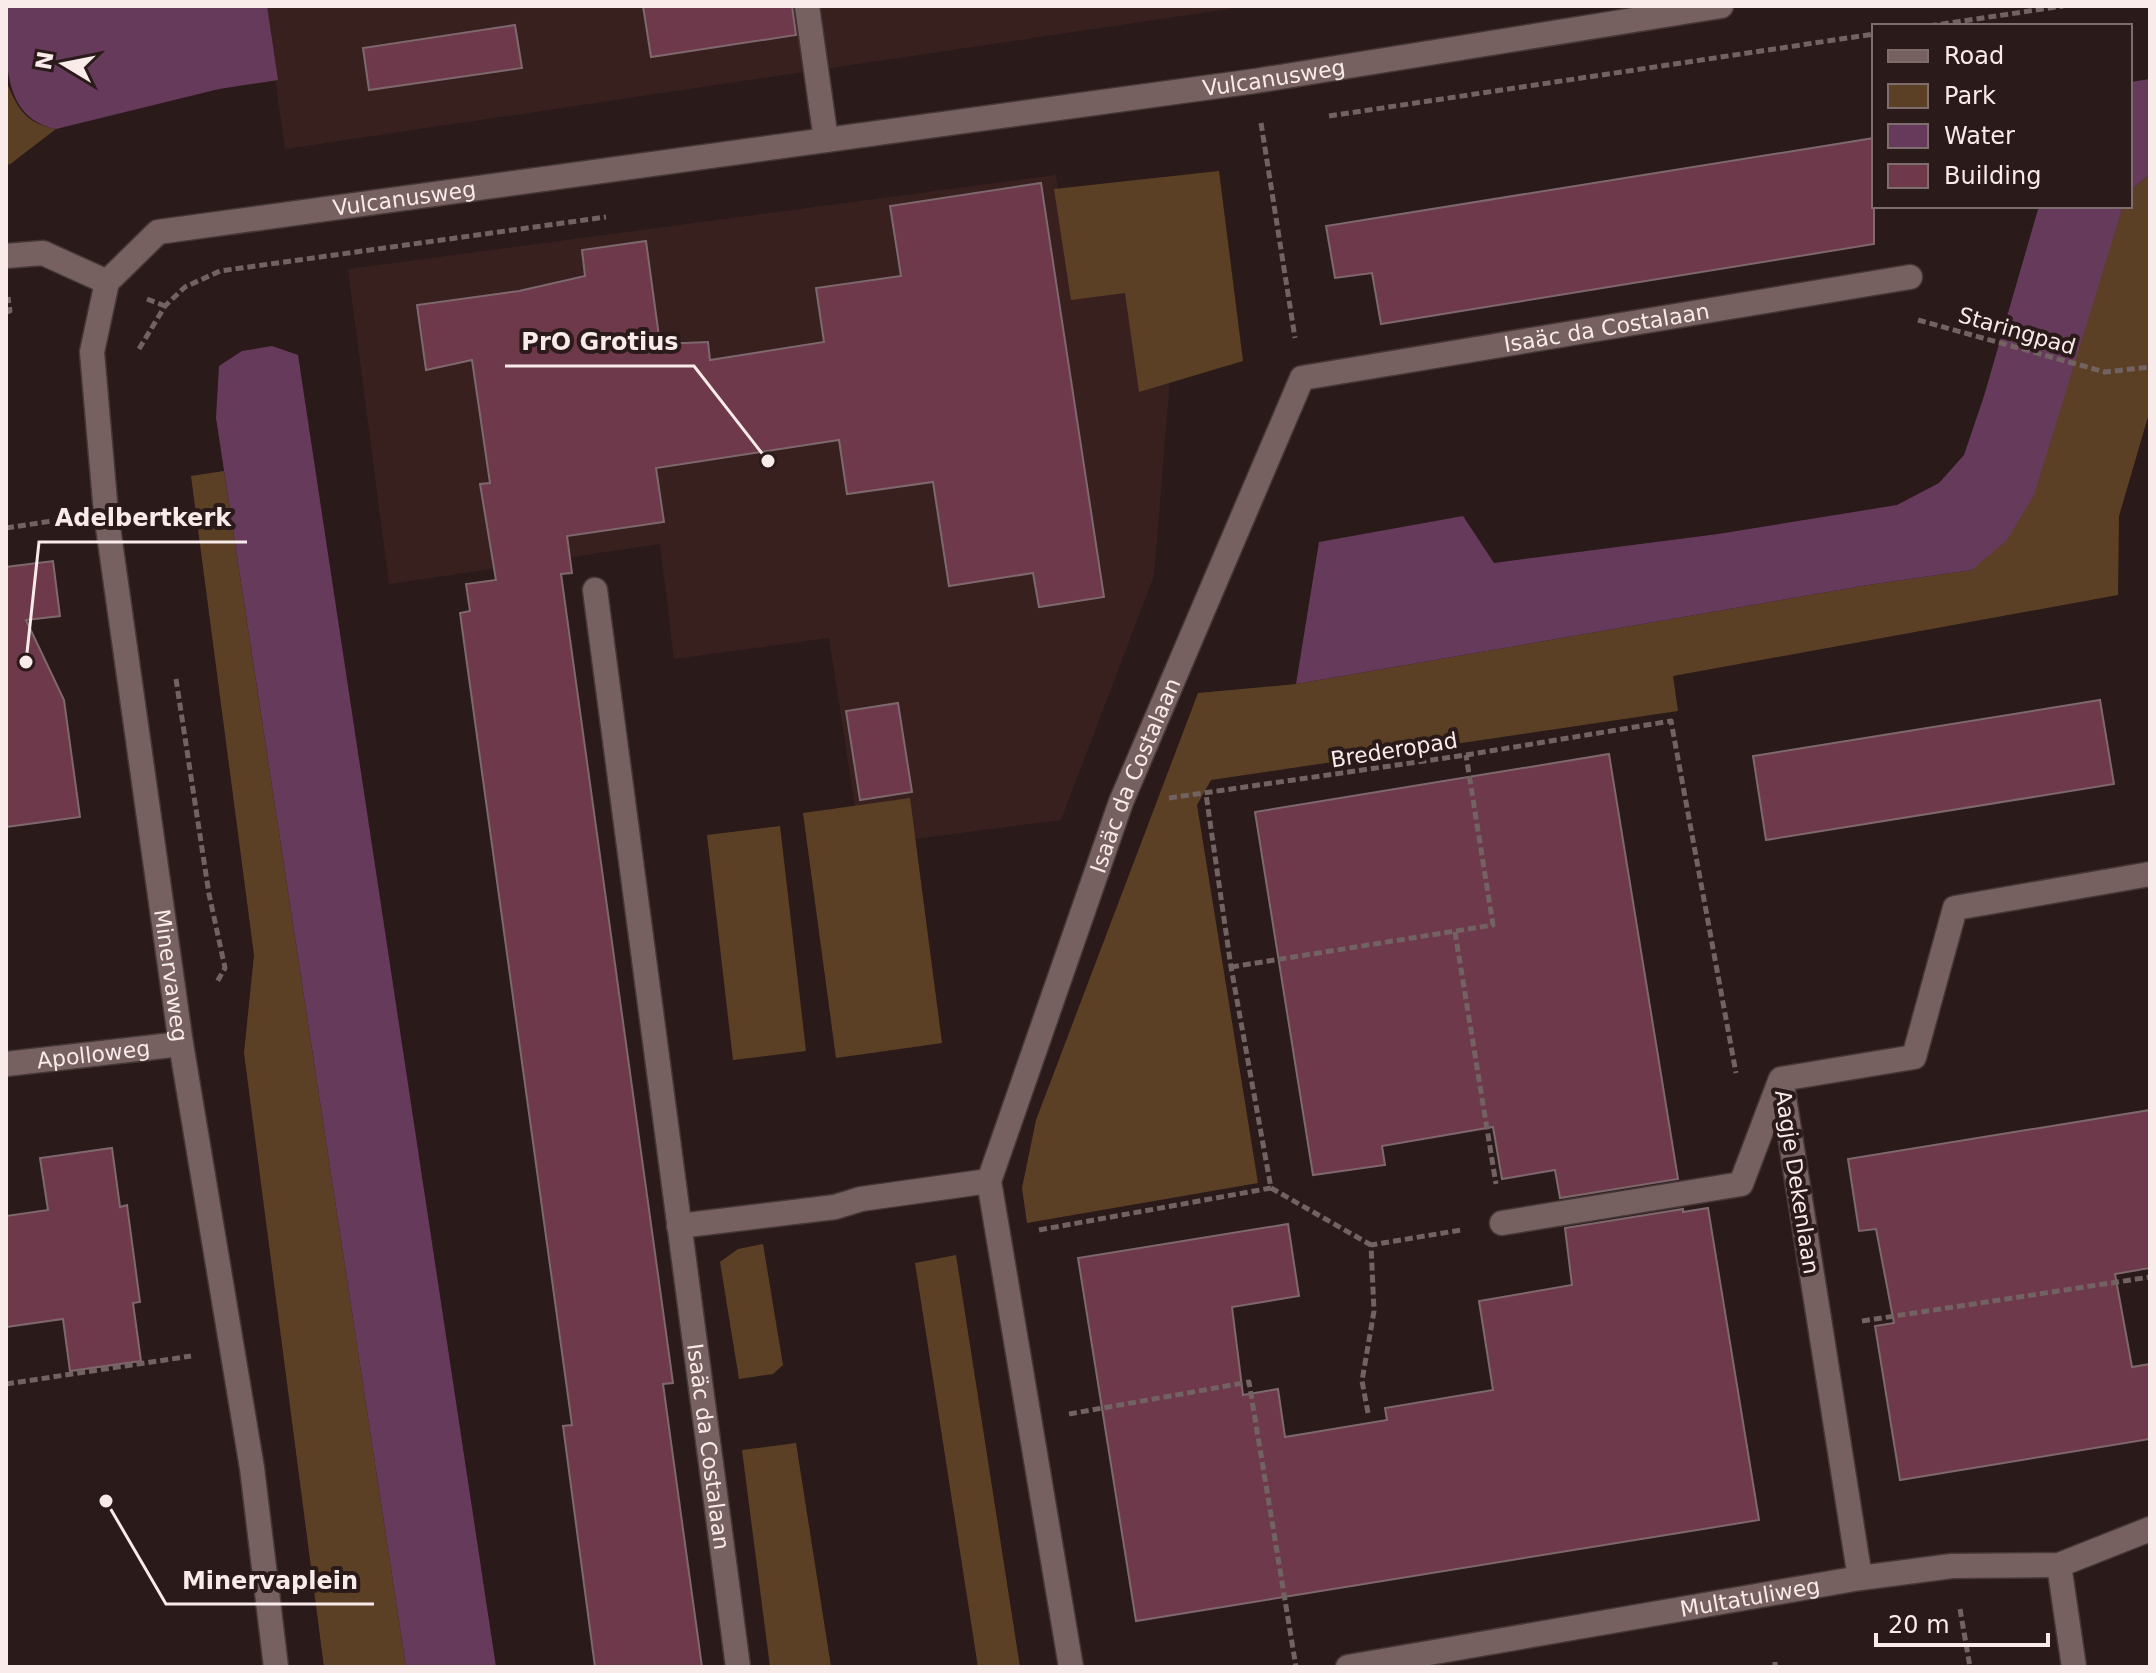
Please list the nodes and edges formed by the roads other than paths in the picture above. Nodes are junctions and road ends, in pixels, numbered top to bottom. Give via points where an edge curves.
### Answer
1 (807, 6) edge
2 (1721, 6) edge
3 (826, 140) junction
4 (6, 256) edge
5 (1910, 277) road end
6 (107, 282) junction
7 (595, 590) dead end
8 (2150, 874) edge
9 (181, 1044) junction
10 (6, 1064) edge
11 (1781, 1079) junction
12 (989, 1181) junction
13 (1502, 1223) road end
14 (679, 1226) junction
15 (2150, 1529) edge
16 (2059, 1565) junction
17 (1860, 1578) junction
18 (276, 1667) edge
19 (738, 1667) edge
20 (1071, 1667) edge
21 (1348, 1667) edge
22 (2074, 1667) edge

1 - 3 street
2 - 3 street, Vulcanusweg via 1255,81
3 - 6 street, Vulcanusweg via 158,232
4 - 6 street via 43,253
5 - 12 street, Isaäc da Costalaan via 1302,378 1121,802
6 - 9 street, Minervaweg via 92,352 106,513
7 - 14 street, Isaäc da Costalaan
8 - 11 street, Aagje Dekenlaan via 1955,908 1914,1057
9 - 10 street, Apolloweg
9 - 18 street, Minervaweg via 252,1468
11 - 13 street via 1741,1184
11 - 17 street, Aagje Dekenlaan
12 - 14 street
12 - 20 street, Isaäc da Costalaan
14 - 19 street, Isaäc da Costalaan
15 - 16 street, Multatuliweg
16 - 17 street, Multatuliweg via 1952,1566
16 - 22 street
17 - 21 street, Multatuliweg

